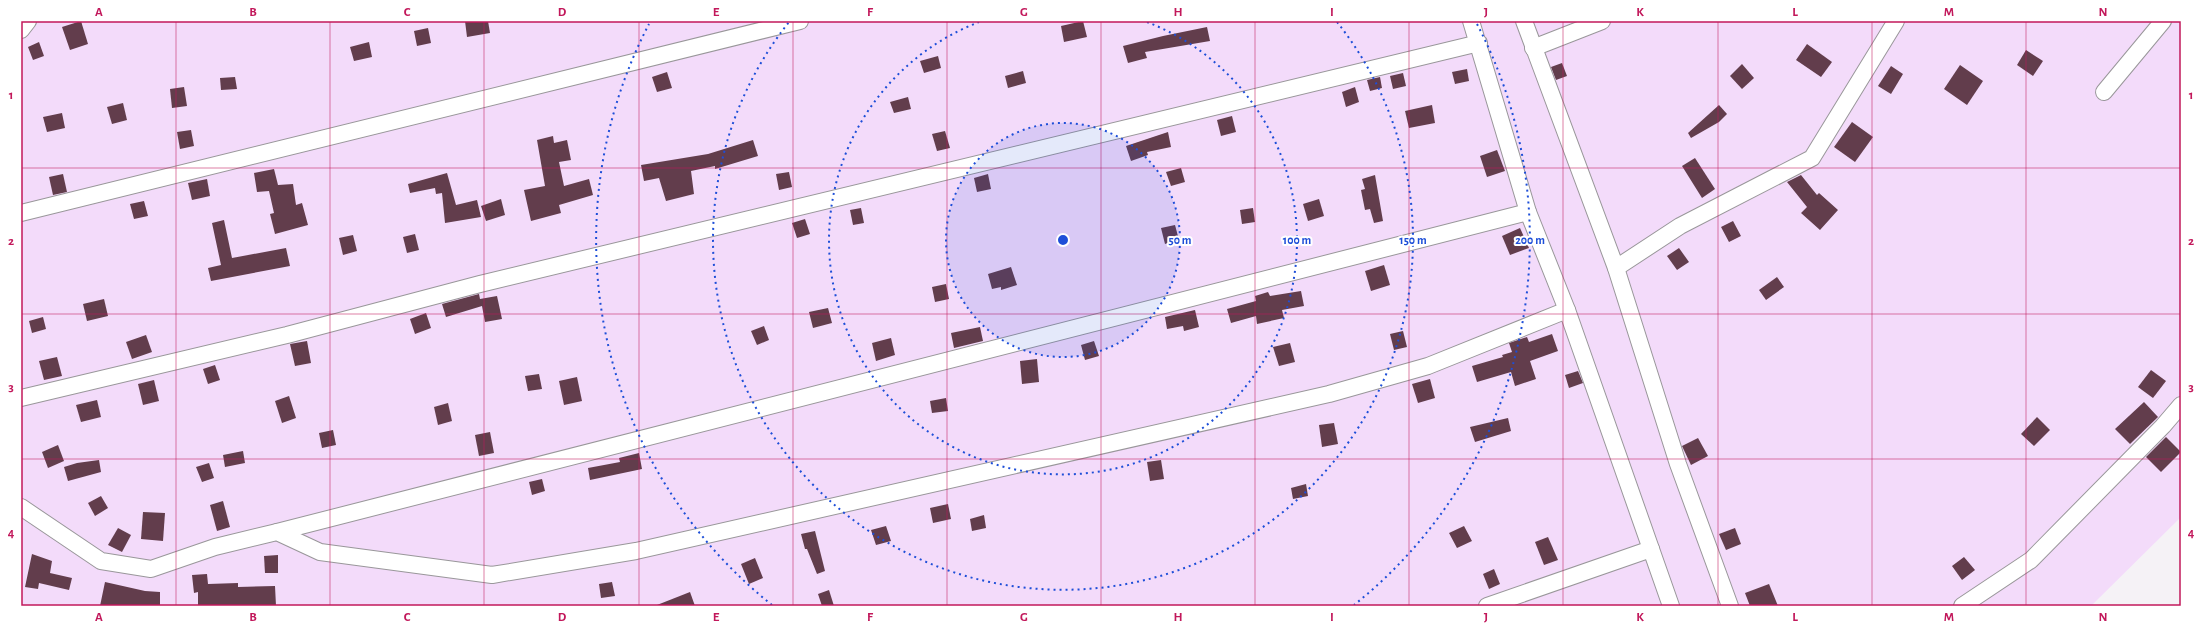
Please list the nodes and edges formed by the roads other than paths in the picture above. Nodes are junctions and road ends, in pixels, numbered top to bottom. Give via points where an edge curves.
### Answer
1 (28, 21) edge
2 (800, 21) edge
3 (1471, 21) edge
4 (1524, 21) edge
5 (1602, 21) edge
6 (1896, 21) edge
7 (2163, 21) edge
8 (21, 30) edge
9 (1479, 44) junction
10 (1533, 48) junction
11 (2104, 92) dead end
12 (1528, 212) junction
13 (21, 213) edge
14 (1616, 268) junction
15 (1567, 310) junction
16 (21, 398) edge
17 (2181, 405) edge
18 (21, 507) edge
19 (277, 532) junction
20 (1651, 548) junction
21 (1487, 606) edge
22 (1671, 606) edge
23 (1730, 606) edge
24 (1962, 606) edge

1 - 8 street
2 - 13 street
3 - 9 street
4 - 10 street
5 - 10 street
6 - 14 street via 1812,158 1680,226
7 - 11 street
9 - 12 street
9 - 16 street via 487,282 287,335
10 - 14 street
12 - 15 street
12 - 19 street
14 - 23 street via 1678,464
15 - 19 street via 1428,366 1329,394 636,551 492,575 320,552
15 - 20 street
17 - 24 street via 2031,560
18 - 19 street via 102,561 151,569 215,547
20 - 21 street
20 - 22 street

